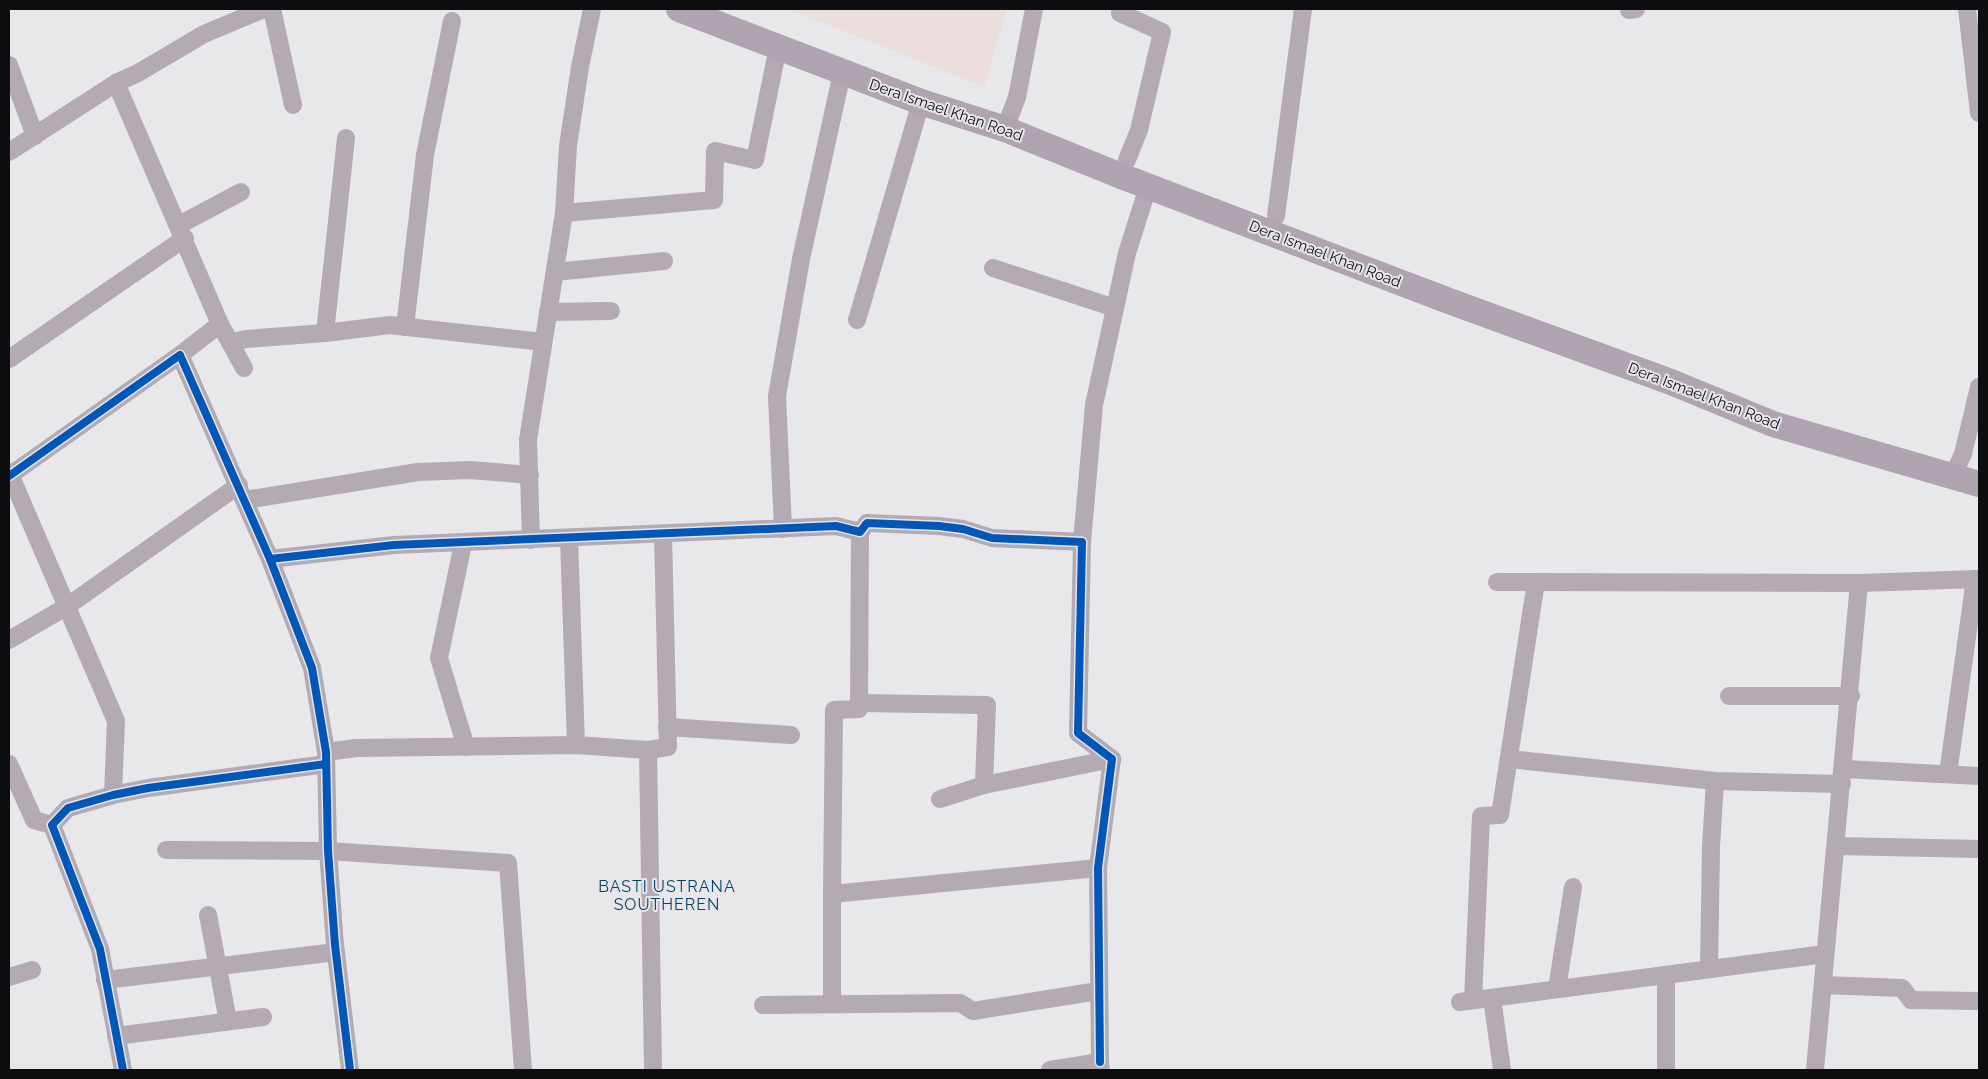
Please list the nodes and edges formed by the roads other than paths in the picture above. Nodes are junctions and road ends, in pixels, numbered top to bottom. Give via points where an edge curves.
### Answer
1 (264, 9) edge
2 (272, 9) edge
3 (592, 9) edge
4 (679, 9) edge
5 (728, 9) edge
6 (1034, 9) edge
7 (1303, 9) edge
8 (1967, 9) edge
9 (1120, 12) dead end
10 (452, 21) dead end
11 (778, 48) junction
12 (9, 65) edge
13 (842, 73) junction
14 (116, 83) junction
15 (921, 102) junction
16 (293, 105) dead end
17 (1979, 113) edge
18 (1008, 120) junction
19 (34, 136) junction
20 (346, 138) dead end
21 (9, 152) edge
22 (1127, 160) junction
23 (1148, 187) junction
24 (242, 192) dead end
25 (564, 214) junction
26 (1276, 216) junction
27 (182, 232) junction
28 (664, 261) dead end
29 (993, 268) dead end
30 (555, 272) junction
31 (1115, 308) junction
32 (611, 311) dead end
33 (548, 312) junction
34 (857, 320) dead end
35 (220, 324) junction
36 (405, 327) junction
37 (325, 334) junction
38 (543, 342) junction
39 (230, 343) junction
40 (180, 355) junction
41 (9, 359) edge
42 (244, 368) dead end
43 (1979, 388) edge
44 (9, 474) edge
45 (530, 475) junction
46 (1970, 479) edge
47 (242, 492) junction
48 (783, 529) junction
49 (860, 532) junction
50 (663, 534) junction
51 (569, 538) junction
52 (531, 540) junction
53 (1082, 542) junction
54 (463, 544) junction
55 (270, 559) junction
56 (1977, 579) edge
57 (1497, 582) dead end
58 (1536, 582) junction
59 (1859, 583) junction
60 (66, 607) junction
61 (9, 640) edge
62 (1972, 654) edge
63 (1729, 696) dead end
64 (1851, 696) junction
65 (859, 703) junction
66 (667, 727) junction
67 (791, 735) dead end
68 (576, 745) junction
69 (466, 747) junction
70 (648, 750) junction
71 (326, 758) junction
72 (1509, 758) junction
73 (1112, 759) junction
74 (11, 762) edge
75 (1948, 774) junction
76 (1843, 776) junction
77 (1979, 776) edge
78 (1715, 781) junction
79 (984, 785) junction
80 (113, 795) junction
81 (940, 799) dead end
82 (52, 825) junction
83 (1836, 846) junction
84 (1979, 849) edge
85 (166, 850) dead end
86 (328, 851) junction
87 (1098, 868) junction
88 (1573, 887) dead end
89 (832, 894) junction
90 (208, 914) dead end
91 (336, 952) junction
92 (1825, 954) junction
93 (218, 966) junction
94 (1709, 969) junction
95 (32, 970) dead end
96 (1666, 975) junction
97 (9, 977) edge
98 (105, 980) junction
99 (1823, 985) junction
100 (1557, 989) junction
101 (1098, 991) junction
102 (1492, 998) junction
103 (1979, 1001) edge
104 (832, 1003) junction
105 (763, 1005) dead end
106 (263, 1017) dead end
107 (228, 1021) junction
108 (116, 1036) junction
109 (1101, 1066) edge
110 (122, 1070) edge
111 (350, 1070) edge
112 (523, 1070) edge
113 (653, 1070) edge
114 (1050, 1070) edge
115 (1502, 1070) edge
116 (1666, 1070) edge
117 (1815, 1070) edge

1 - 14 street via 204,34
2 - 16 street
3 - 25 street via 568,146
4 - 11 highway, Dera Ismael Khan Road
5 - 18 highway, Dera Ismael Khan Road
6 - 18 street via 1017,97
7 - 26 street
8 - 17 street
9 - 22 street via 1162,32 1139,130
10 - 36 street via 425,155
11 - 13 highway, Dera Ismael Khan Road
11 - 25 street via 755,160 715,151 714,200
12 - 19 street
13 - 15 highway, Dera Ismael Khan Road
13 - 48 street via 801,259 778,396
14 - 19 street
14 - 27 street
15 - 18 highway, Dera Ismael Khan Road
15 - 34 street
18 - 22 highway, Dera Ismael Khan Road
18 - 23 highway, Dera Ismael Khan Road
19 - 21 street
20 - 37 street
22 - 26 highway, Dera Ismael Khan Road
23 - 31 street via 1127,253
23 - 46 highway, Dera Ismael Khan Road via 1671,382 1773,424
24 - 27 street
25 - 30 street
26 - 46 highway, Dera Ismael Khan Road via 1779,407 1934,458
27 - 35 street
27 - 41 street
28 - 30 street
29 - 31 street
30 - 33 street
31 - 53 street via 1094,405
32 - 33 street
33 - 38 street
35 - 39 street
35 - 40 street
36 - 37 street via 390,325
36 - 38 street
37 - 39 street
38 - 45 street via 528,440
39 - 42 street
40 - 44 street
40 - 47 street
43 - 46 street via 1963,454
44 - 60 street
45 - 47 street via 470,470 418,472
45 - 52 street
47 - 55 street
47 - 60 street
48 - 49 street via 836,526
48 - 50 street
49 - 53 street via 867,524 939,526 992,538
49 - 65 street
50 - 51 street
50 - 66 street
51 - 52 street
51 - 68 street
52 - 54 street
53 - 73 street via 1078,733
54 - 55 street via 394,545
54 - 69 street via 439,658
55 - 71 street via 312,668
56 - 59 street
56 - 62 street
57 - 58 street
58 - 59 street
58 - 72 street
59 - 64 street
60 - 61 street
60 - 80 street via 116,721
62 - 75 street
63 - 64 street
64 - 76 street
65 - 79 street via 987,705
65 - 89 street via 859,708 834,710
66 - 67 street
66 - 70 street via 668,747
68 - 69 street
68 - 70 street
69 - 71 street via 356,748
70 - 113 street
71 - 80 street
71 - 86 street
72 - 78 street
72 - 102 street via 1500,815 1481,816 1467,1001
73 - 79 street
73 - 87 street
74 - 82 street via 34,820
75 - 76 street
75 - 77 street
76 - 78 street
76 - 83 street
78 - 94 street
79 - 81 street
80 - 82 street via 68,808
82 - 98 street via 100,949
83 - 84 street
83 - 92 street
85 - 86 street
86 - 91 street
86 - 112 street via 508,863
87 - 89 street
87 - 101 street
88 - 100 street
89 - 104 street
90 - 93 street
91 - 93 street
91 - 111 street
92 - 94 street
92 - 99 street
93 - 98 street
93 - 107 street
94 - 96 street
95 - 97 street
96 - 100 street
96 - 116 street
98 - 108 street
99 - 103 street via 1902,988 1911,1000
99 - 117 street
100 - 102 street
101 - 104 street via 973,1011 960,1003
101 - 109 street
102 - 115 street
104 - 105 street
106 - 107 street
107 - 108 street
108 - 110 street
109 - 114 street

